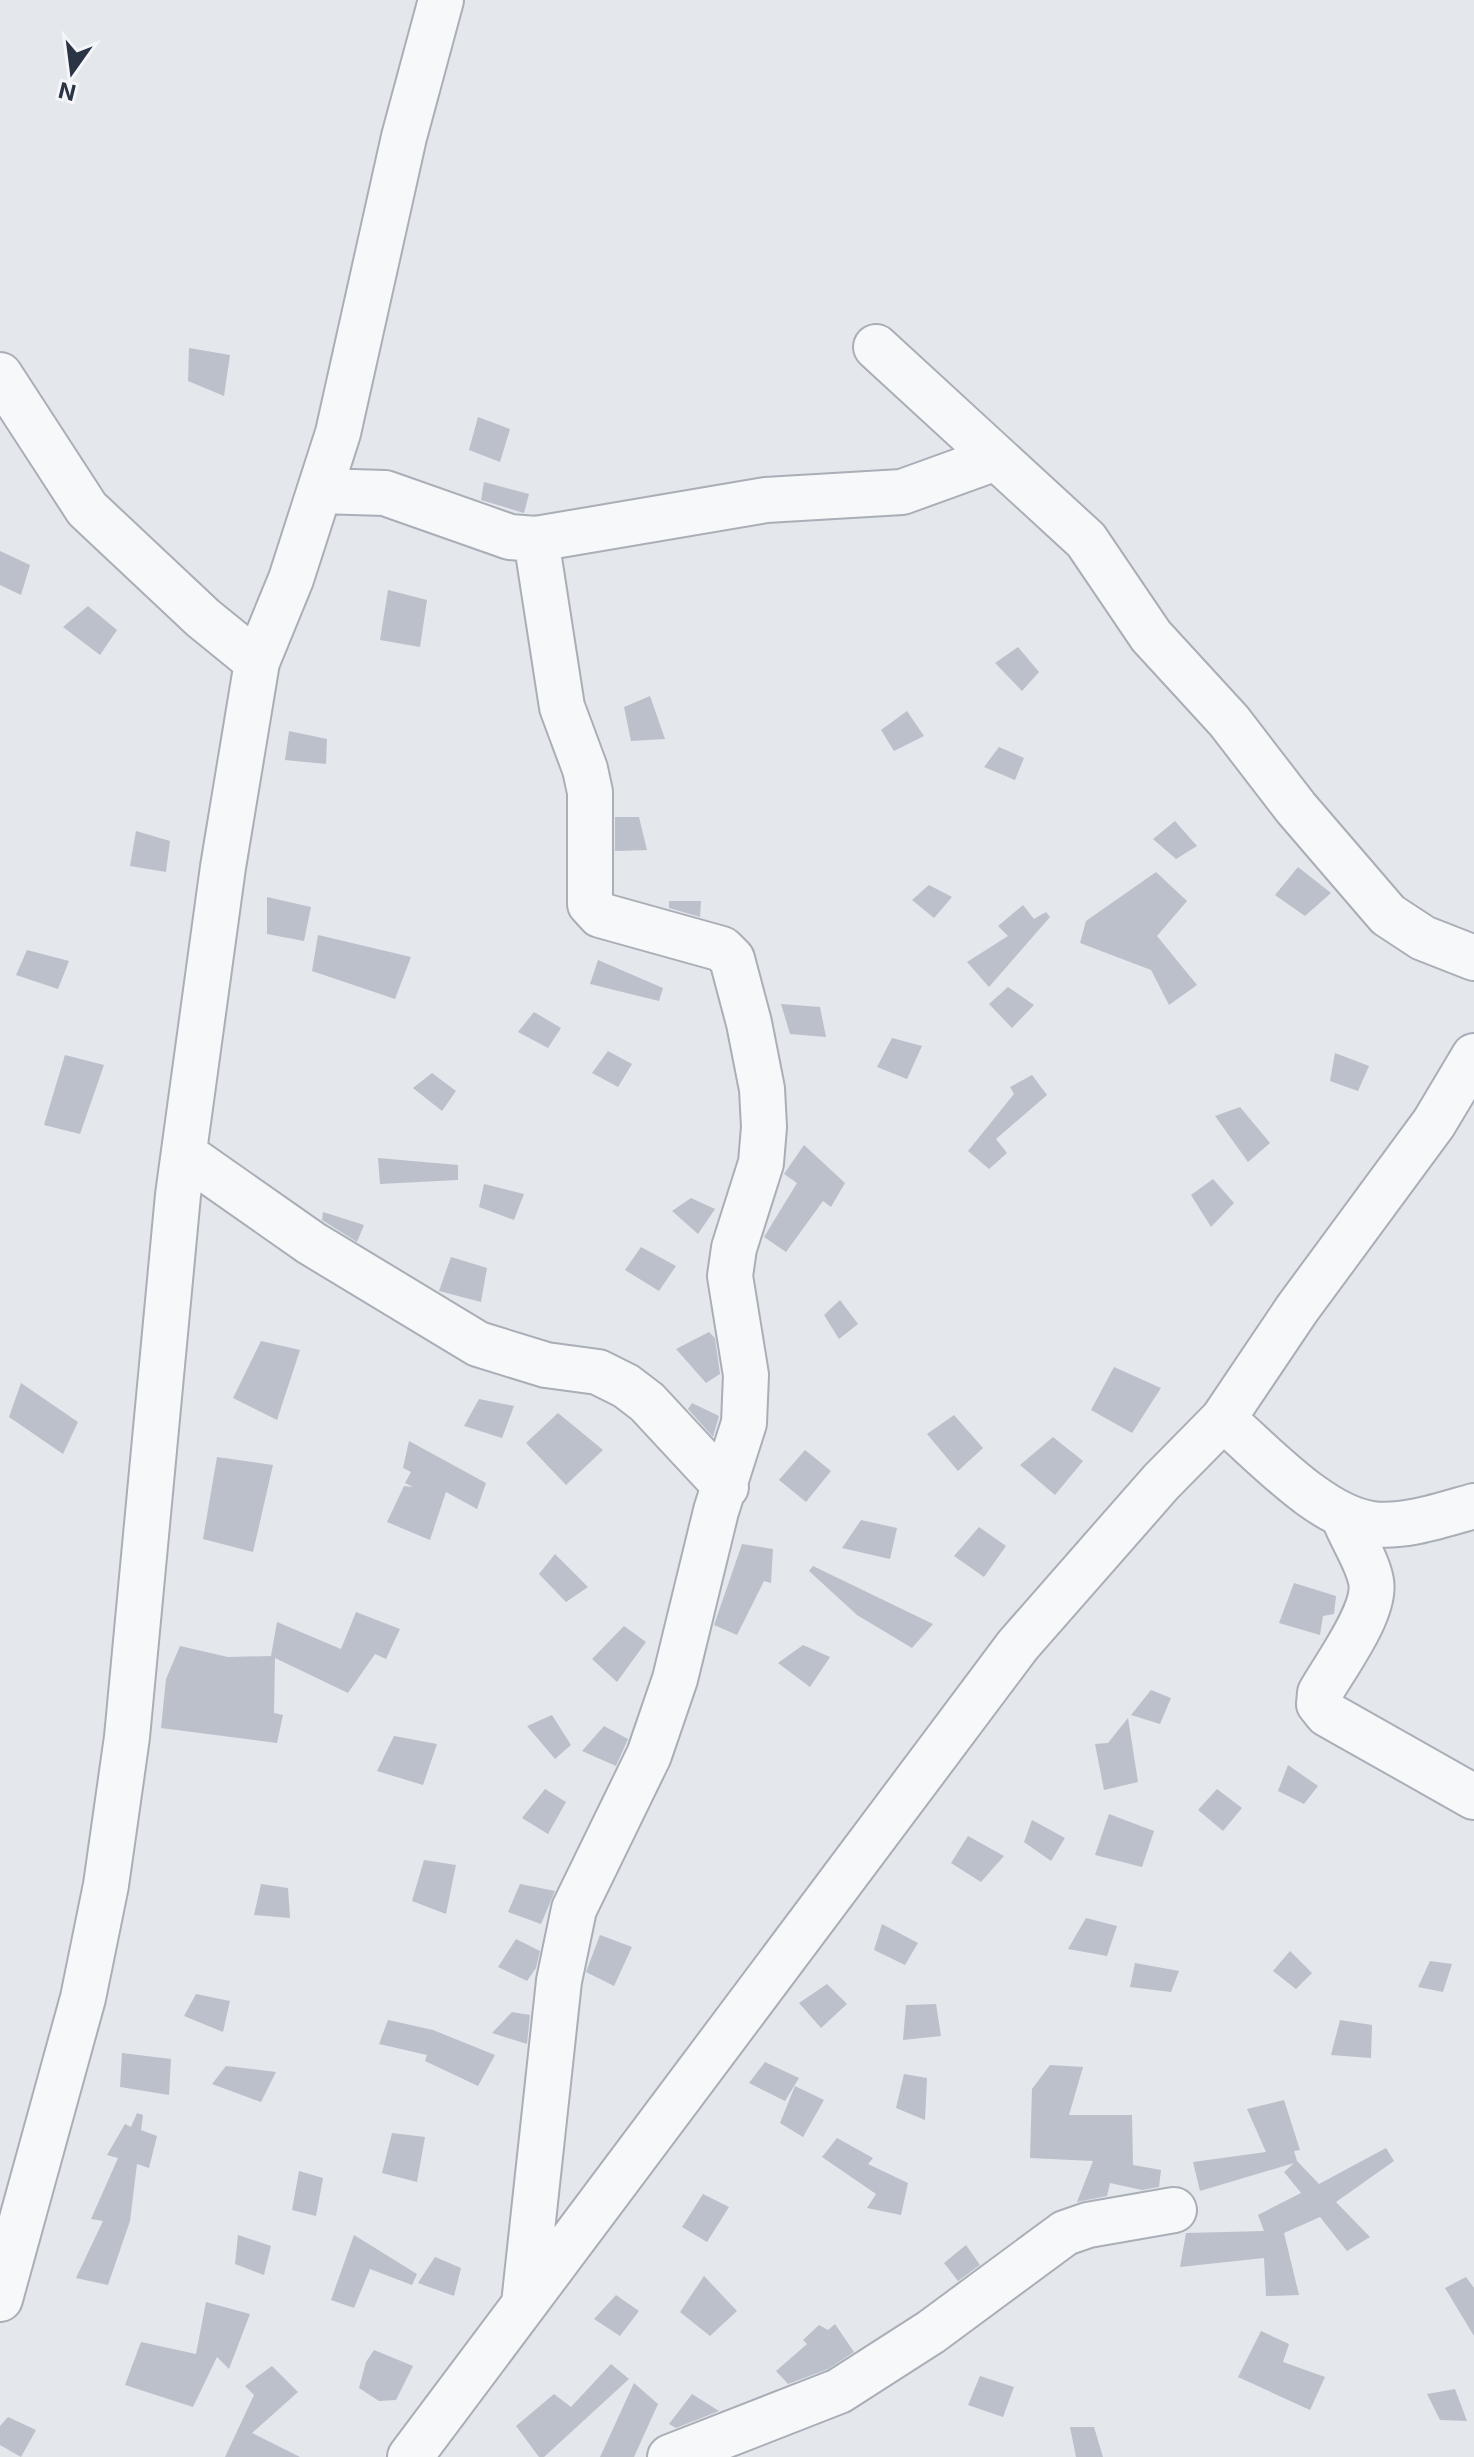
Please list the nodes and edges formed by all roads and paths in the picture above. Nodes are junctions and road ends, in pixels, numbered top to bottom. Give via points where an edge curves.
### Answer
1 (441, 0) edge
2 (876, 347) dead end
3 (0, 375) edge
4 (996, 458) junction
5 (320, 491) junction
6 (536, 539) junction
7 (257, 662) junction
8 (1474, 958) edge
9 (1474, 1056) edge
10 (184, 1154) junction
11 (1223, 1419) junction
12 (726, 1487) junction
13 (1474, 1506) edge
14 (1344, 1518) junction
15 (1474, 1797) edge
16 (1174, 2210) dead end
17 (0, 2299) edge
18 (524, 2304) junction
19 (410, 2457) edge
20 (670, 2457) edge

1 - 5 street
2 - 4 street
3 - 7 street via 87,509
4 - 6 street via 902,492 766,500
4 - 8 street via 1086,540 1151,636 1229,721 1388,915 1423,938
5 - 6 street via 385,493 510,537
5 - 7 street
6 - 12 street via 562,707 590,792 590,904 600,915 722,949 732,959 749,1023 764,1127 761,1163 730,1276 746,1375 744,1423
7 - 10 street
9 - 11 street via 1434,1123
10 - 12 street via 311,1243 478,1344 546,1365 598,1372 626,1386
10 - 17 street via 127,1737 106,1885 83,1998
11 - 14 street
11 - 18 street via 1018,1645
12 - 18 street via 675,1679 649,1755 574,1909 559,1981
13 - 14 street via 1413,1521 1374,1524
14 - 15 street via 1371,1579 1372,1595 1319,1704 1327,1714
16 - 20 street via 1065,2233 931,2332 839,2391
18 - 19 street

